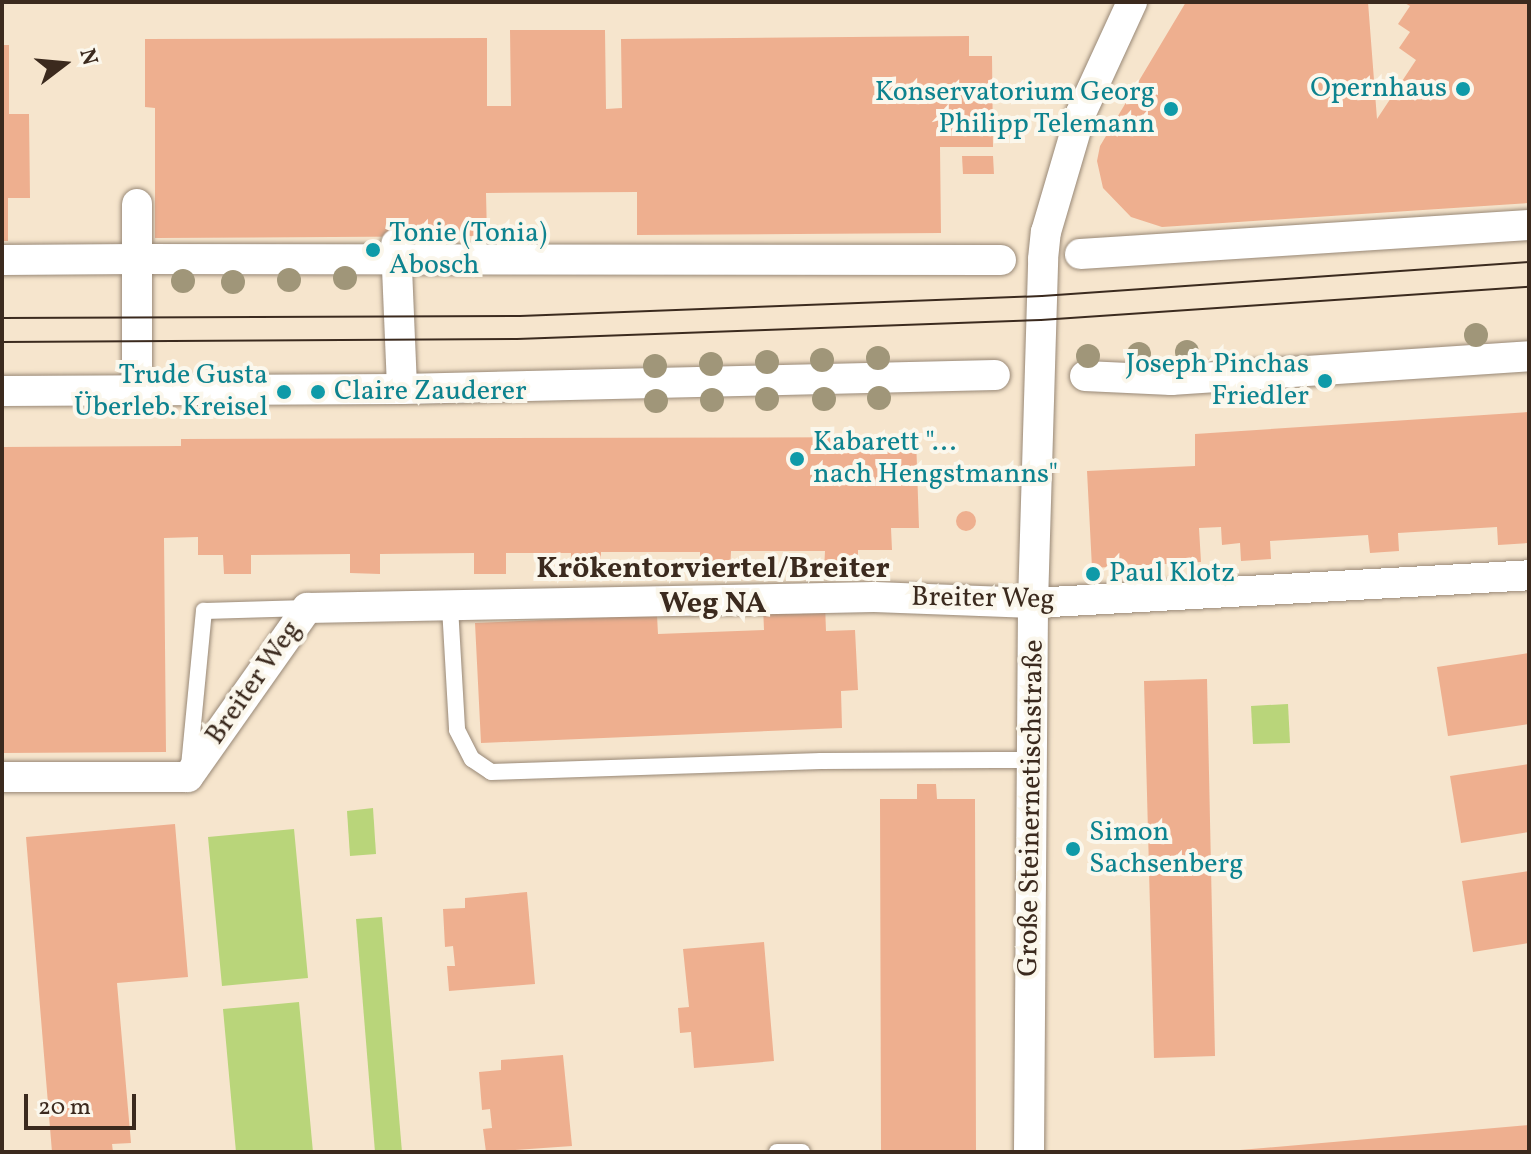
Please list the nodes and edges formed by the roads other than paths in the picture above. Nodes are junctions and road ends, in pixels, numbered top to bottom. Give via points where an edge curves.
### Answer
1 (1132, 2) edge
2 (137, 204) dead end
3 (1529, 225) edge
4 (397, 252) junction
5 (1080, 254) dead end
6 (137, 259) junction
7 (2, 260) edge
8 (1001, 260) dead end
9 (1529, 356) edge
10 (995, 375) dead end
11 (1085, 376) dead end
12 (402, 389) junction
13 (2, 391) edge
14 (137, 391) junction
15 (1529, 575) edge
16 (1033, 603) junction
17 (450, 607) junction
18 (307, 608) junction
19 (1032, 760) junction
20 (2, 777) edge
21 (188, 777) junction
22 (777, 1152) edge
23 (802, 1152) edge
24 (1029, 1152) edge

1 - 16 street, Große Steinernetischstraße via 1098,70 1046,232
2 - 6 street
3 - 5 street
4 - 6 street
4 - 8 street
4 - 12 street
6 - 7 street
6 - 14 street
9 - 11 street via 1171,380
10 - 12 street
12 - 14 street
13 - 14 street
15 - 16 street, Breiter Weg
16 - 17 street, Breiter Weg via 874,597
16 - 19 street, Große Steinernetischstraße
17 - 18 street, Breiter Weg
17 - 19 lane via 457,730 472,759 491,772
18 - 21 street, Breiter Weg
18 - 21 lane via 204,611
19 - 24 street, Große Steinernetischstraße
20 - 21 street
22 - 23 lane

